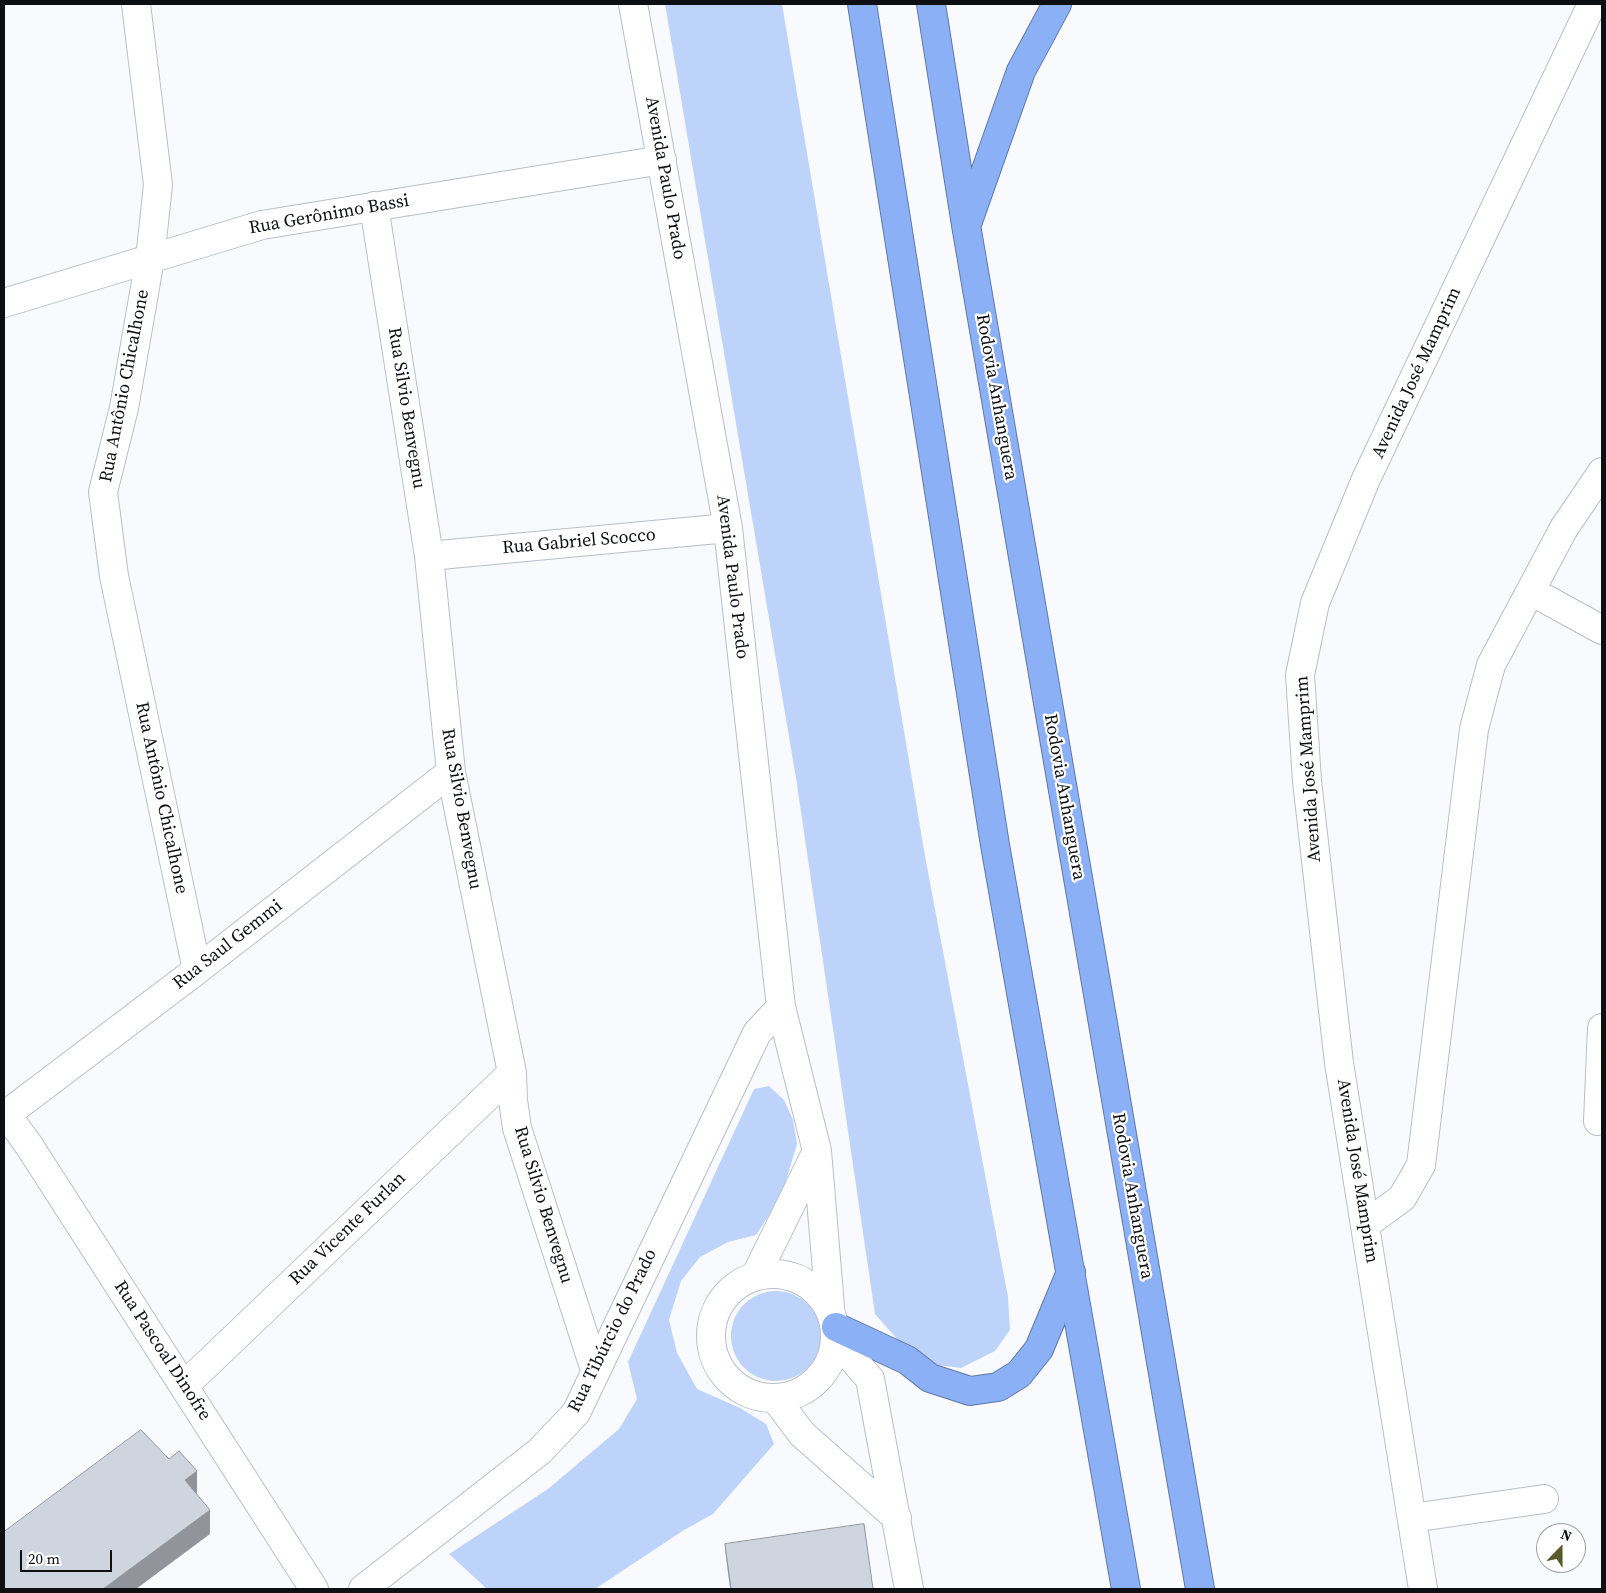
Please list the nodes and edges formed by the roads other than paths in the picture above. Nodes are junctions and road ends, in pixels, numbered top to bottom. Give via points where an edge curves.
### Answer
1 (136, 4) edge
2 (633, 4) edge
3 (862, 4) edge
4 (931, 4) edge
5 (1057, 4) edge
6 (1592, 4) edge
7 (662, 160) junction
8 (374, 206) junction
9 (966, 225) junction
10 (150, 258) junction
11 (4, 303) edge
12 (1602, 472) edge
13 (728, 528) junction
14 (429, 556) junction
15 (1531, 591) junction
16 (1602, 630) edge
17 (451, 772) junction
18 (197, 970) junction
19 (781, 1007) junction
20 (1602, 1028) edge
21 (512, 1073) junction
22 (5, 1115) edge
23 (1598, 1120) dead end
24 (817, 1151) junction
25 (1365, 1225) junction
26 (1071, 1272) junction
27 (756, 1275) junction
28 (834, 1325) junction
29 (595, 1370) junction
30 (185, 1385) junction
31 (775, 1398) junction
32 (1544, 1499) dead end
33 (897, 1518) junction
34 (1412, 1518) junction
35 (314, 1589) edge
36 (363, 1589) edge
37 (909, 1589) edge
38 (1126, 1589) edge
39 (1200, 1589) edge
40 (1423, 1589) edge

1 - 10 street, Rua Antônio Chicalhone via 158,185
2 - 7 street, Avenida Paulo Prado
3 - 26 highway via 995,846
4 - 9 highway, Rodovia Anhanguera
5 - 9 highway via 1021,71
6 - 25 street, Avenida José Mamprim via 1366,479 1315,603 1300,675 1306,780 1339,1063
7 - 8 street, Rua Gerônimo Bassi
7 - 13 street, Avenida Paulo Prado
8 - 10 street, Rua Gerônimo Bassi via 262,225
8 - 14 street, Rua Silvio Benvegnu
9 - 39 highway, Rodovia Anhanguera
10 - 11 street, Rua Gerônimo Bassi
10 - 18 street, Rua Antônio Chicalhone via 124,408 103,492 114,576
12 - 15 street via 1564,528
13 - 14 street, Rua Gabriel Scocco
13 - 19 street, Avenida Paulo Prado
14 - 17 street, Rua Silvio Benvegnu
15 - 16 street
15 - 25 street via 1491,665 1474,729 1421,1165 1402,1198
17 - 18 street, Rua Saul Gemmi
17 - 21 street, Rua Silvio Benvegnu
18 - 22 street, Rua Saul Gemmi
19 - 24 street, Avenida Paulo Prado
19 - 29 street, Rua Tibúrcio do Prado via 757,1033
20 - 23 street
21 - 29 street, Rua Silvio Benvegnu via 517,1128
21 - 30 street, Rua Vicente Furlan
22 - 30 street, Rua Pascoal Dinofre via 28,1144
24 - 27 street
24 - 28 street, Avenida Paulo Prado
25 - 34 street, Avenida José Mamprim
26 - 28 highway via 1039,1349 1019,1374 998,1387 970,1391 930,1378 908,1360
26 - 38 highway
27 - 28 street via 777,1273 798,1278 816,1290
27 - 31 street via 725,1295 711,1327 711,1346 727,1378 741,1390
28 - 31 street via 830,1363 817,1382 798,1394
28 - 33 street via 870,1379
29 - 36 street, Rua Tibúrcio do Prado via 576,1413 540,1451
30 - 35 street, Rua Pascoal Dinofre
31 - 33 street via 802,1434
32 - 34 street
33 - 37 street
34 - 40 street, Avenida José Mamprim

